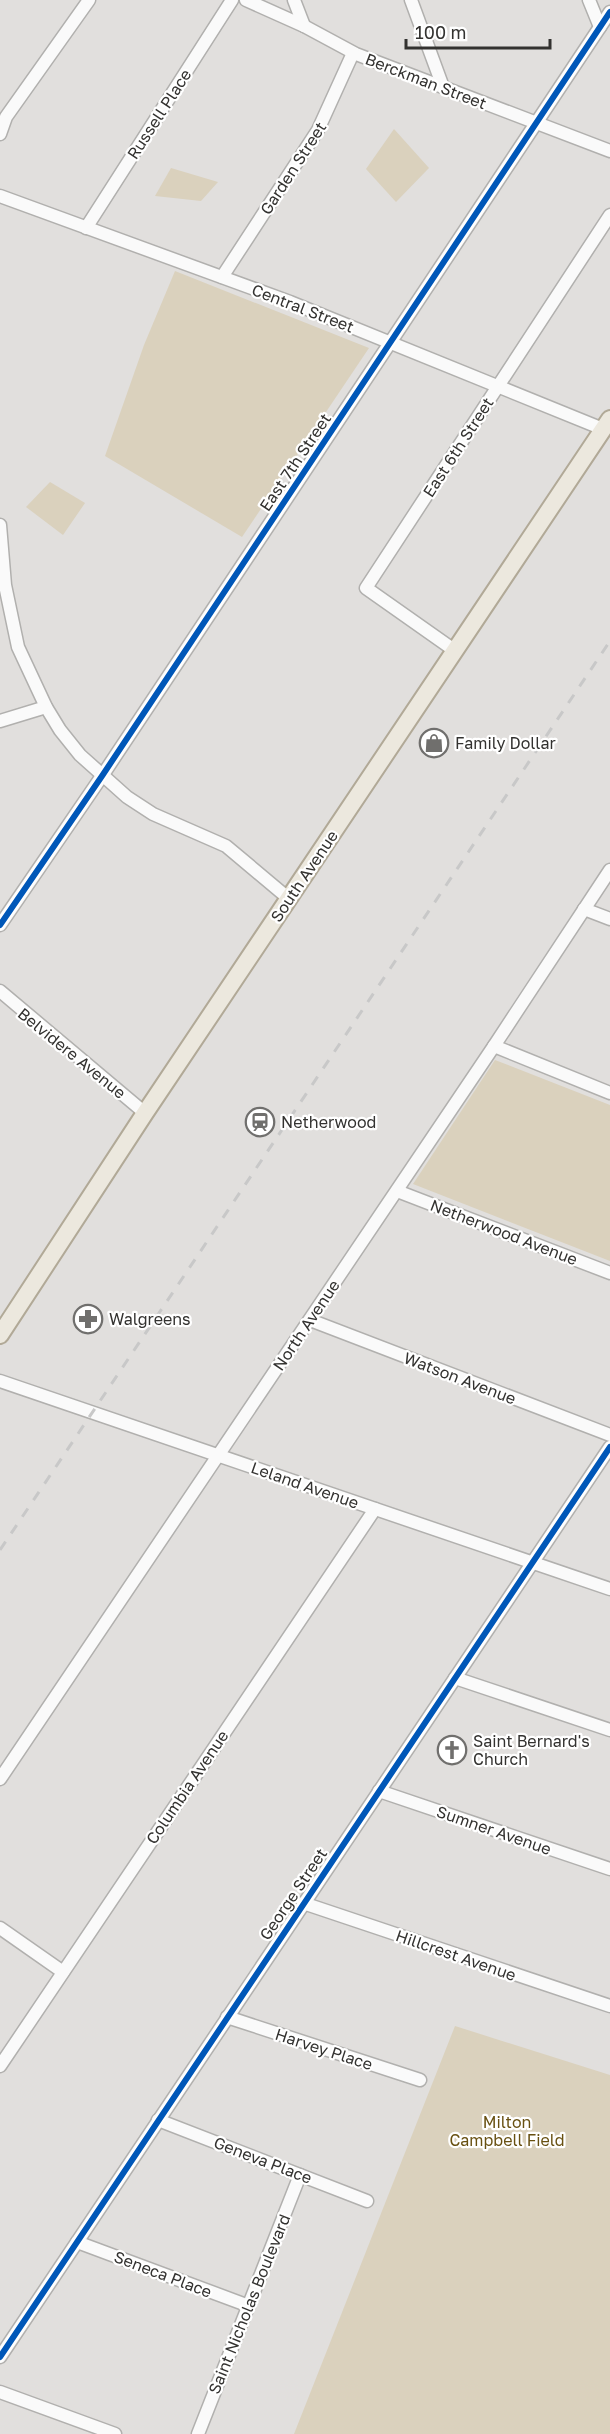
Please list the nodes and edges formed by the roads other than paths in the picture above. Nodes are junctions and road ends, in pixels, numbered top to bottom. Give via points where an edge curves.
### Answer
1 (89, 0) edge
2 (232, 0) edge
3 (246, 0) edge
4 (294, 0) edge
5 (411, 0) edge
6 (589, 0) edge
7 (610, 12) edge
8 (304, 26) junction
9 (600, 27) junction
10 (353, 52) junction
11 (443, 87) junction
12 (536, 123) junction
13 (0, 134) edge
14 (610, 151) edge
15 (0, 196) edge
16 (610, 215) edge
17 (86, 228) junction
18 (222, 277) junction
19 (390, 343) junction
20 (498, 386) junction
21 (607, 424) edge
22 (0, 525) edge
23 (454, 651) junction
24 (45, 707) junction
25 (0, 721) edge
26 (102, 776) junction
27 (610, 870) edge
28 (288, 898) junction
29 (584, 909) junction
30 (610, 919) edge
31 (0, 925) edge
32 (0, 991) edge
33 (494, 1046) junction
34 (610, 1093) edge
35 (145, 1113) junction
36 (397, 1191) junction
37 (610, 1273) edge
38 (310, 1320) junction
39 (0, 1335) edge
40 (0, 1381) edge
41 (610, 1435) edge
42 (610, 1448) edge
43 (216, 1455) junction
44 (375, 1509) junction
45 (532, 1563) junction
46 (610, 1588) edge
47 (455, 1678) junction
48 (610, 1730) edge
49 (0, 1779) edge
50 (379, 1791) junction
51 (610, 1869) edge
52 (303, 1903) junction
53 (0, 1928) edge
54 (63, 1972) junction
55 (610, 2006) edge
56 (227, 2017) junction
57 (0, 2066) edge
58 (420, 2080) dead end
59 (158, 2120) junction
60 (300, 2175) junction
61 (367, 2201) dead end
62 (77, 2242) junction
63 (249, 2306) junction
64 (0, 2357) edge
65 (0, 2392) edge
66 (115, 2434) edge
67 (198, 2434) edge

1 - 13 street via 6,117
2 - 17 street, Russell Place
3 - 8 street, Berckman Street
4 - 8 street
5 - 11 street
6 - 9 street
7 - 9 street, East 7th Street
8 - 10 street, Berckman Street
9 - 12 street, East 7th Street
10 - 11 street, Berckman Street
10 - 18 street, Garden Street via 318,130
11 - 12 street, Berckman Street
12 - 14 street, Berckman Street
12 - 19 street, East 7th Street
15 - 17 street, Central Street
16 - 20 street, East 6th Street
17 - 18 street, Central Street
18 - 19 street, Central Street
19 - 20 street, Central Street
19 - 26 street, East 7th Street
20 - 21 street, Central Street
20 - 23 street, East 6th Street via 366,588
21 - 23 main road, South Avenue
22 - 24 street via 10,616 18,646
23 - 28 main road, South Avenue
24 - 25 street
24 - 26 street via 80,755
26 - 28 street via 153,814 226,846
26 - 31 street, East 7th Street
27 - 29 street, North Avenue
28 - 35 main road, South Avenue
29 - 30 street
29 - 33 street, North Avenue
32 - 35 street, Belvidere Avenue
33 - 34 street
33 - 36 street, North Avenue
35 - 39 main road, South Avenue
36 - 37 street, Netherwood Avenue
36 - 38 street, North Avenue
38 - 41 street, Watson Avenue
38 - 43 street, North Avenue
40 - 43 street, Leland Avenue
42 - 45 street, George Street
43 - 44 street, Leland Avenue
43 - 49 street, North Avenue
44 - 45 street, Leland Avenue
44 - 54 street, Columbia Avenue
45 - 46 street, Leland Avenue
45 - 47 street, George Street
47 - 48 street
47 - 50 street, George Street
50 - 51 street, Sumner Avenue
50 - 52 street, George Street
52 - 55 street, Hillcrest Avenue
52 - 56 street, George Street
53 - 54 street
54 - 57 street, Columbia Avenue
56 - 58 street, Harvey Place
56 - 59 street, George Street
59 - 60 street, Geneva Place
59 - 62 street, George Street
60 - 61 street, Geneva Place
60 - 63 street, Saint Nicholas Boulevard
62 - 63 street, Seneca Place
62 - 64 street, George Street
63 - 67 street, Saint Nicholas Boulevard
65 - 66 street

